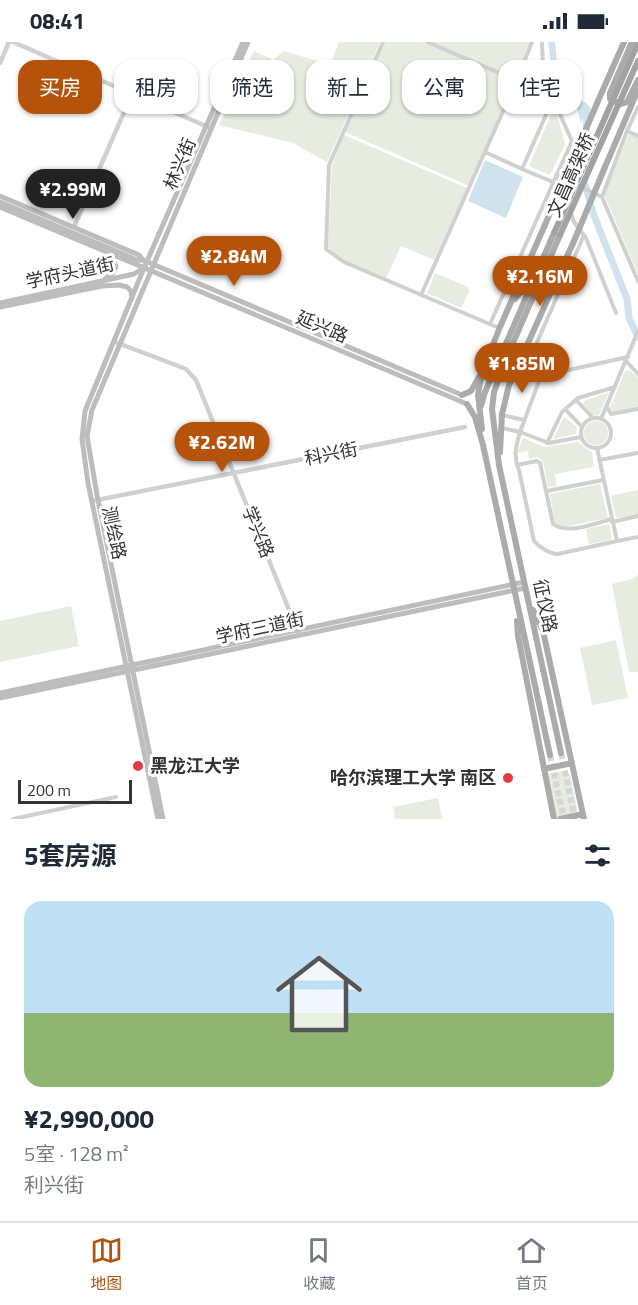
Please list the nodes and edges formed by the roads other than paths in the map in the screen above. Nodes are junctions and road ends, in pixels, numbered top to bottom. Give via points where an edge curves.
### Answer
1 (11, 42) edge
2 (243, 42) edge
3 (248, 42) edge
4 (382, 42) edge
5 (427, 42) edge
6 (532, 42) edge
7 (542, 42) edge
8 (624, 42) edge
9 (632, 42) edge
10 (638, 43) edge
11 (525, 60) edge
12 (543, 60) edge
13 (638, 60) edge
14 (0, 63) edge
15 (498, 72) edge
16 (638, 80) edge
17 (114, 86) edge
18 (638, 90) edge
19 (638, 107) edge
20 (123, 114) edge
21 (178, 114) edge
22 (502, 114) edge
23 (546, 114) edge
24 (560, 114) edge
25 (208, 127) junction
26 (627, 131) junction
27 (638, 136) edge
28 (485, 152) junction
29 (522, 169) junction
30 (556, 175) junction
31 (553, 182) junction
32 (0, 196) edge
33 (602, 196) junction
34 (0, 202) edge
35 (0, 207) edge
36 (74, 227) junction
37 (557, 234) junction
38 (584, 235) junction
39 (109, 253) junction
40 (540, 262) junction
41 (145, 263) junction
42 (152, 267) junction
43 (638, 280) edge
44 (99, 282) junction
45 (421, 295) junction
46 (132, 299) junction
47 (0, 305) edge
48 (509, 307) junction
49 (616, 313) dead end
50 (490, 324) junction
51 (638, 331) edge
52 (498, 332) junction
53 (514, 342) junction
54 (117, 343) junction
55 (627, 359) junction
56 (638, 374) edge
57 (541, 376) junction
58 (509, 385) junction
59 (615, 387) junction
60 (462, 395) joint
61 (576, 400) junction
62 (467, 404) joint
63 (606, 407) junction
64 (638, 409) edge
65 (565, 410) junction
66 (480, 412) junction
67 (502, 415) junction
68 (593, 418) junction
69 (601, 419) junction
70 (524, 420) junction
71 (465, 427) dead end
72 (582, 427) junction
73 (502, 428) junction
74 (520, 432) junction
75 (581, 437) junction
76 (547, 443) junction
77 (483, 445) junction
78 (597, 448) junction
79 (638, 453) edge
80 (599, 460) junction
81 (499, 465) junction
82 (517, 465) junction
83 (234, 473) junction
84 (603, 480) junction
85 (547, 491) junction
86 (95, 501) junction
87 (638, 516) edge
88 (612, 521) junction
89 (638, 537) edge
90 (616, 541) junction
91 (525, 585) junction
92 (513, 587) junction
93 (528, 600) junction
94 (516, 603) junction
95 (298, 633) junction
96 (130, 668) junction
97 (0, 693) edge
98 (0, 698) edge
99 (561, 753) tunnel mouth
100 (550, 755) tunnel mouth
101 (572, 764) junction
102 (544, 769) junction
103 (116, 797) dead end
104 (583, 817) edge
105 (13, 819) edge
106 (158, 819) edge
107 (163, 819) edge
108 (554, 819) edge
109 (560, 819) edge

1 - 14 street
1 - 17 street
2 - 25 main road, 林兴街
3 - 42 main road, 林兴街
4 - 45 street via 329,165 326,249 344,262
5 - 15 street
6 - 11 street
7 - 12 street
8 - 48 main road, bridge
9 - 16 main road via 610,99 624,103
10 - 37 highway, 文昌高架桥, bridge
13 - 37 highway, 文昌高架桥, bridge
18 - 58 main road, bridge
19 - 26 street
20 - 36 street
21 - 25 street
22 - 28 street
23 - 29 street
24 - 30 street via 572,141
25 - 41 main road, 林兴街
26 - 27 street
26 - 33 street
28 - 29 street
28 - 45 street
29 - 31 street
30 - 31 street
30 - 33 street, bridge
30 - 38 street via 574,222
31 - 50 street
32 - 36 main road, 延兴路
33 - 43 street
34 - 41 main road
35 - 39 main road, 延兴路
36 - 41 main road, 延兴路 via 139,255
37 - 40 main road
37 - 53 main road
38 - 49 street
38 - 57 street via 531,356
39 - 41 main road, 延兴路
39 - 44 main road via 116,263 115,269
40 - 48 main road
40 - 66 main road via 484,392
41 - 42 main road, 延兴路
41 - 44 main road, 学府头道街 via 134,274
41 - 46 main road, 测绘路
42 - 54 main road, 测绘路
42 - 60 main road, 延兴路
42 - 62 main road, 延兴路
44 - 47 main road, 学府头道街
45 - 50 street
46 - 47 main road, 学府头道街 via 127,287 106,285
46 - 54 main road, 测绘路
48 - 52 main road
50 - 52 street
51 - 55 street
52 - 60 main road via 473,389
52 - 66 main road via 482,372
53 - 58 main road
53 - 81 main road via 492,400
54 - 83 street, 学兴路 via 192,374
54 - 86 main road, 测绘路 via 87,405 82,425
55 - 56 street
55 - 57 street
55 - 59 street
57 - 70 street
58 - 67 main road
59 - 61 street
59 - 63 street
61 - 65 street
61 - 68 street
62 - 77 main road
63 - 64 street via 611,414
63 - 69 street
65 - 72 street
65 - 76 street
66 - 77 main road
67 - 70 street
67 - 73 main road
68 - 69 street
68 - 72 street
69 - 78 street via 609,426 611,435 606,444
70 - 74 street
71 - 83 street, 科兴街
72 - 75 street
73 - 74 street
73 - 81 main road
74 - 76 street
74 - 82 street via 514,453
75 - 76 street
75 - 78 street via 585,444
77 - 92 main road
78 - 80 street
79 - 80 street
80 - 84 street
81 - 91 main road, 征仪路
82 - 85 street via 540,463
82 - 90 street via 537,544 558,554
83 - 86 street, 科兴街
83 - 95 street, 学兴路
84 - 85 street
84 - 88 street
85 - 88 street via 553,525 559,528
86 - 96 main road, 测绘路
87 - 88 street
88 - 90 street
89 - 90 street
91 - 92 main road, 学府三道街
91 - 93 main road, 征仪路
92 - 94 main road
92 - 95 main road, 学府三道街
93 - 99 main road, 征仪路
93 - 101 main road via 543,631
94 - 100 main road
94 - 102 main road via 518,636
95 - 96 main road, 学府三道街
96 - 97 main road, 学府三道街
96 - 98 main road, 学府三道街
96 - 106 main road, 测绘路
96 - 107 main road, 测绘路
101 - 102 main road
101 - 104 main road
102 - 108 main road
103 - 105 street
104 - 109 main road

